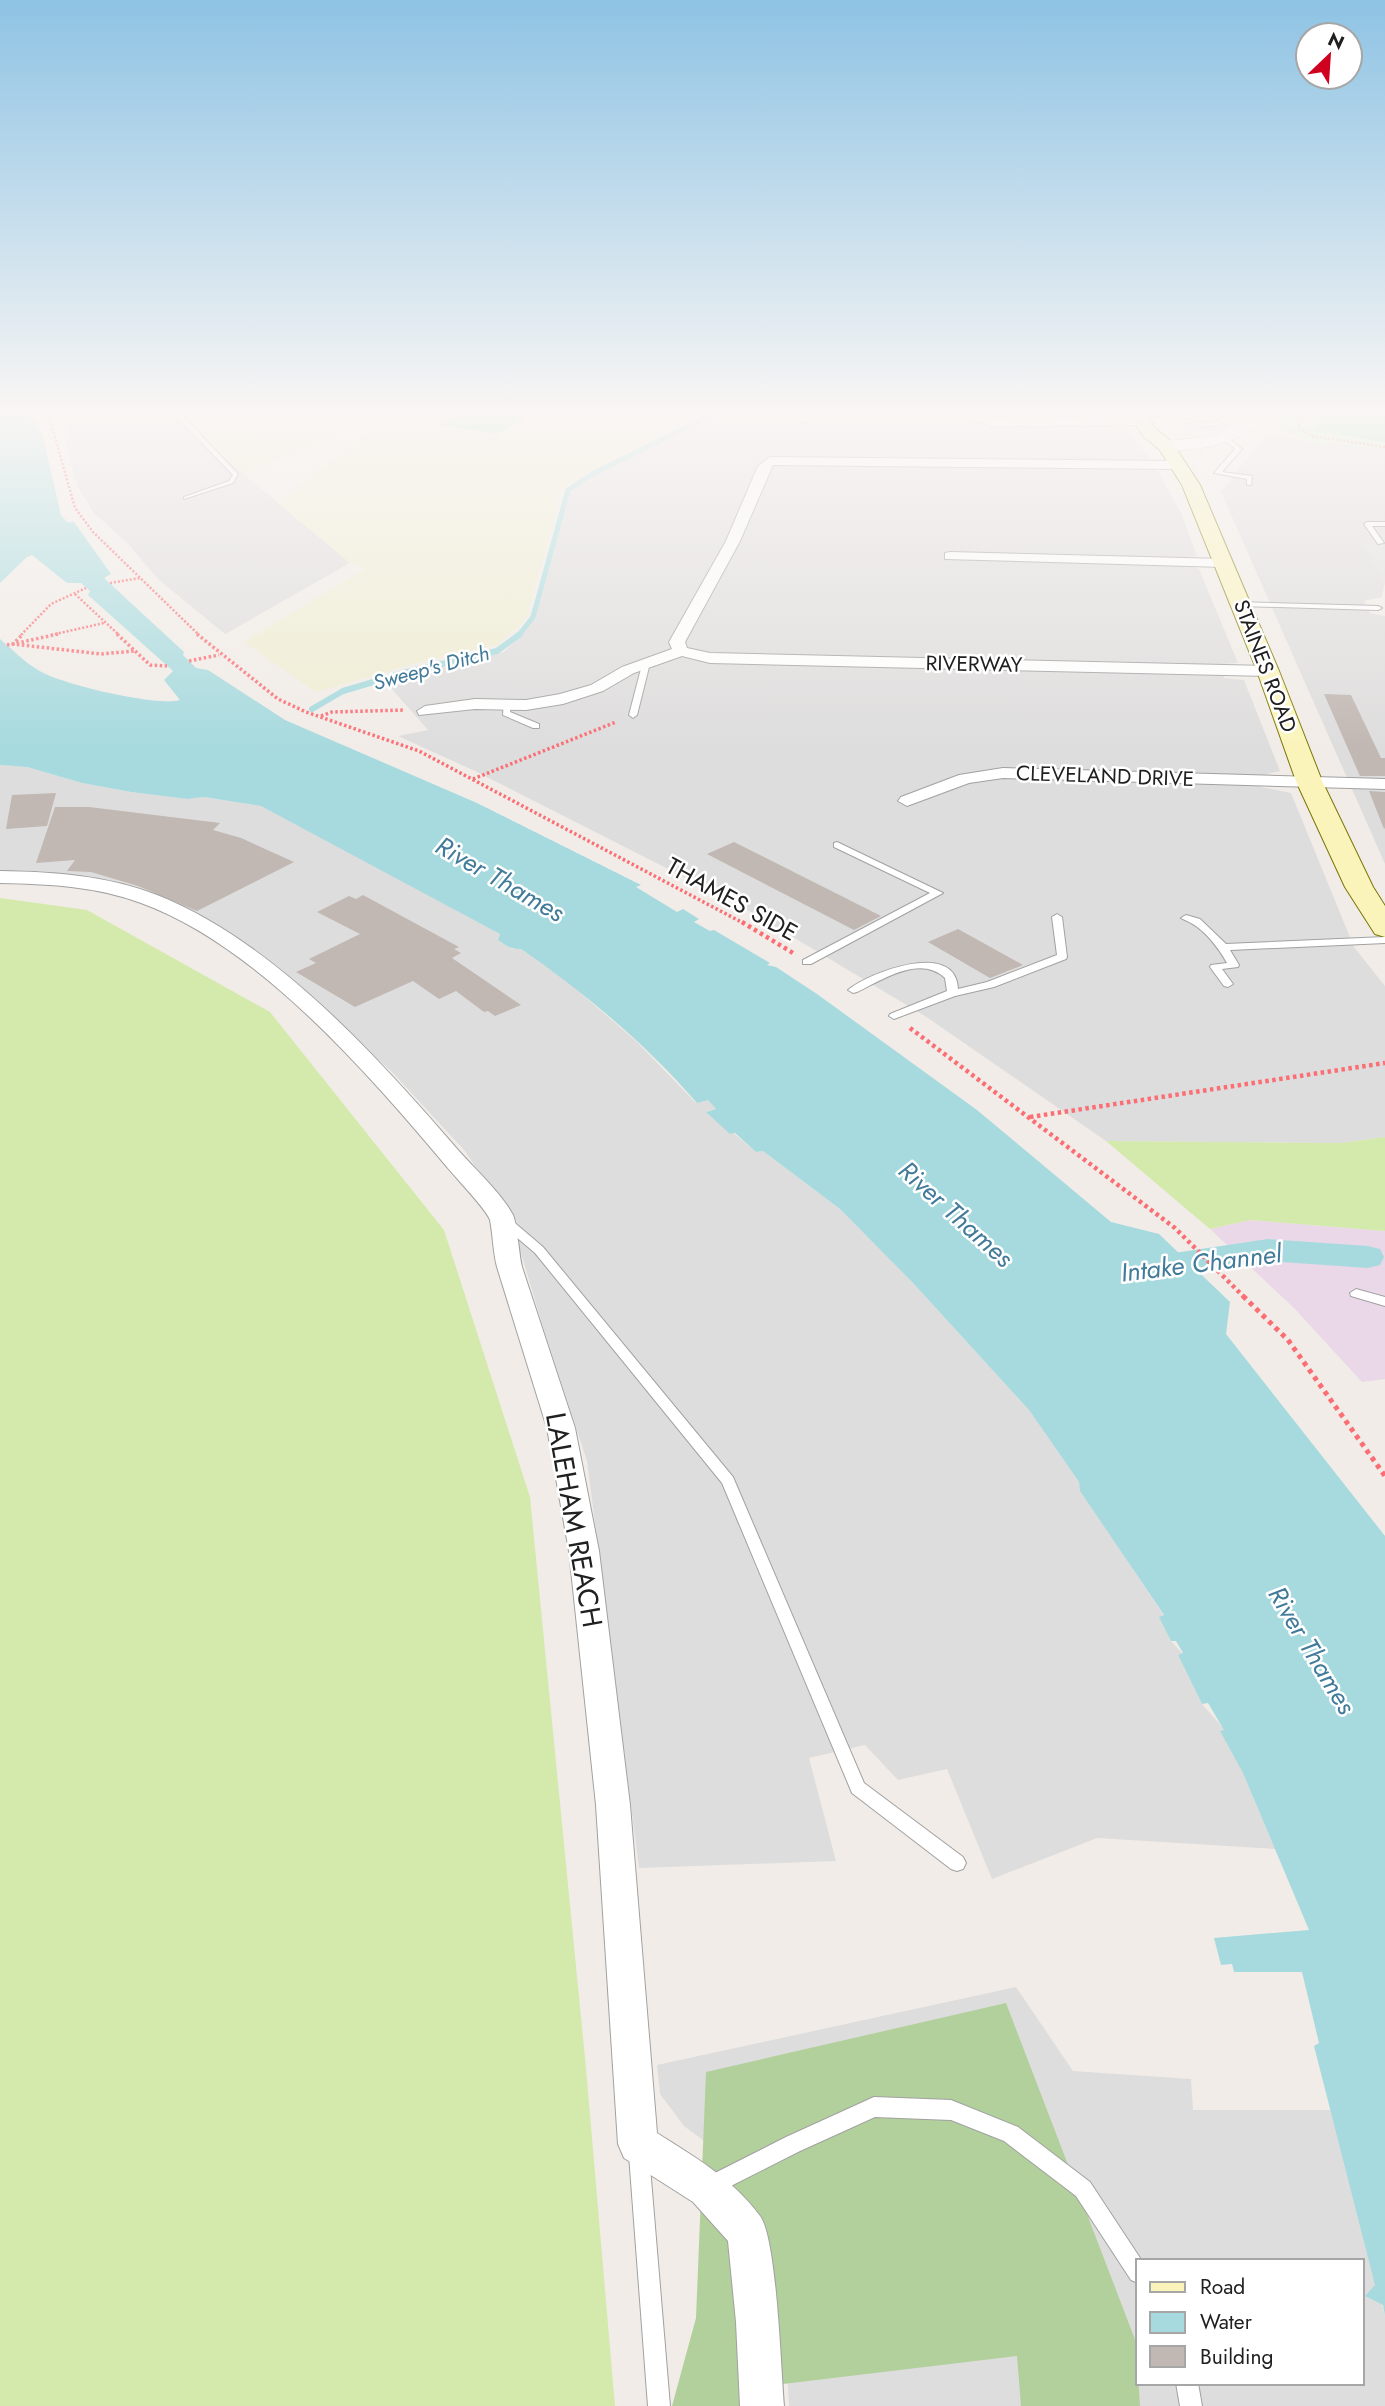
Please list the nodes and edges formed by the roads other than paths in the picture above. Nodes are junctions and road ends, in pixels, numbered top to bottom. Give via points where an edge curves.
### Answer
1 (740, 523) edge
2 (1207, 523) edge
3 (1385, 524) edge
4 (1380, 541) edge
5 (1385, 552) edge
6 (950, 556) dead end
7 (1224, 562) junction
8 (1240, 604) junction
9 (1383, 608) edge
10 (681, 651) junction
11 (646, 663) junction
12 (1268, 671) junction
13 (507, 704) junction
14 (425, 712) road end
15 (633, 716) dead end
16 (536, 726) dead end
17 (1309, 781) junction
18 (1385, 784) edge
19 (907, 801) dead end
20 (837, 845) dead end
21 (0, 877) edge
22 (1057, 917) dead end
23 (1186, 918) dead end
24 (1385, 928) edge
25 (1385, 940) edge
26 (1223, 947) junction
27 (807, 962) road end
28 (1228, 984) dead end
29 (853, 990) dead end
30 (952, 993) junction
31 (894, 1016) road end
32 (502, 1218) junction
33 (1356, 1293) dead end
34 (1385, 1302) edge
35 (957, 1863) dead end
36 (638, 2144) junction
37 (706, 2188) junction
38 (1136, 2270) edge
39 (1187, 2385) edge
40 (659, 2406) edge
41 (762, 2406) edge
42 (1191, 2406) edge

1 - 10 street via 677,642
2 - 7 main road, STAINES ROAD
3 - 4 lane via 1367,524
4 - 5 lane
6 - 7 street
7 - 8 main road, STAINES ROAD
8 - 9 lane
8 - 12 main road, STAINES ROAD
10 - 11 street
10 - 12 street, RIVERWAY via 710,658
11 - 13 street via 563,699
11 - 15 lane
12 - 17 main road, STAINES ROAD
13 - 14 street
13 - 16 lane via 506,713
17 - 18 street, CLEVELAND DRIVE
17 - 19 street, CLEVELAND DRIVE via 1003,773 952,781
17 - 24 main road, STAINES ROAD via 1359,887
20 - 27 lane via 938,893
21 - 32 street via 50,878 117,888 176,909 243,949 293,990 380,1076
22 - 30 lane via 1062,957 990,985
23 - 26 lane via 1196,921
25 - 26 lane
26 - 28 lane via 1234,965 1215,967
29 - 30 lane via 922,964 949,974
30 - 31 lane
32 - 35 lane via 539,1250 728,1481 858,1788
32 - 36 street, LALEHAM REACH via 509,1265 548,1382 569,1464 583,1553 606,1727
33 - 34 lane
36 - 37 street
36 - 40 lane
37 - 38 lane via 874,2108 951,2109 1011,2134 1083,2189
37 - 41 street via 747,2231
39 - 42 lane

